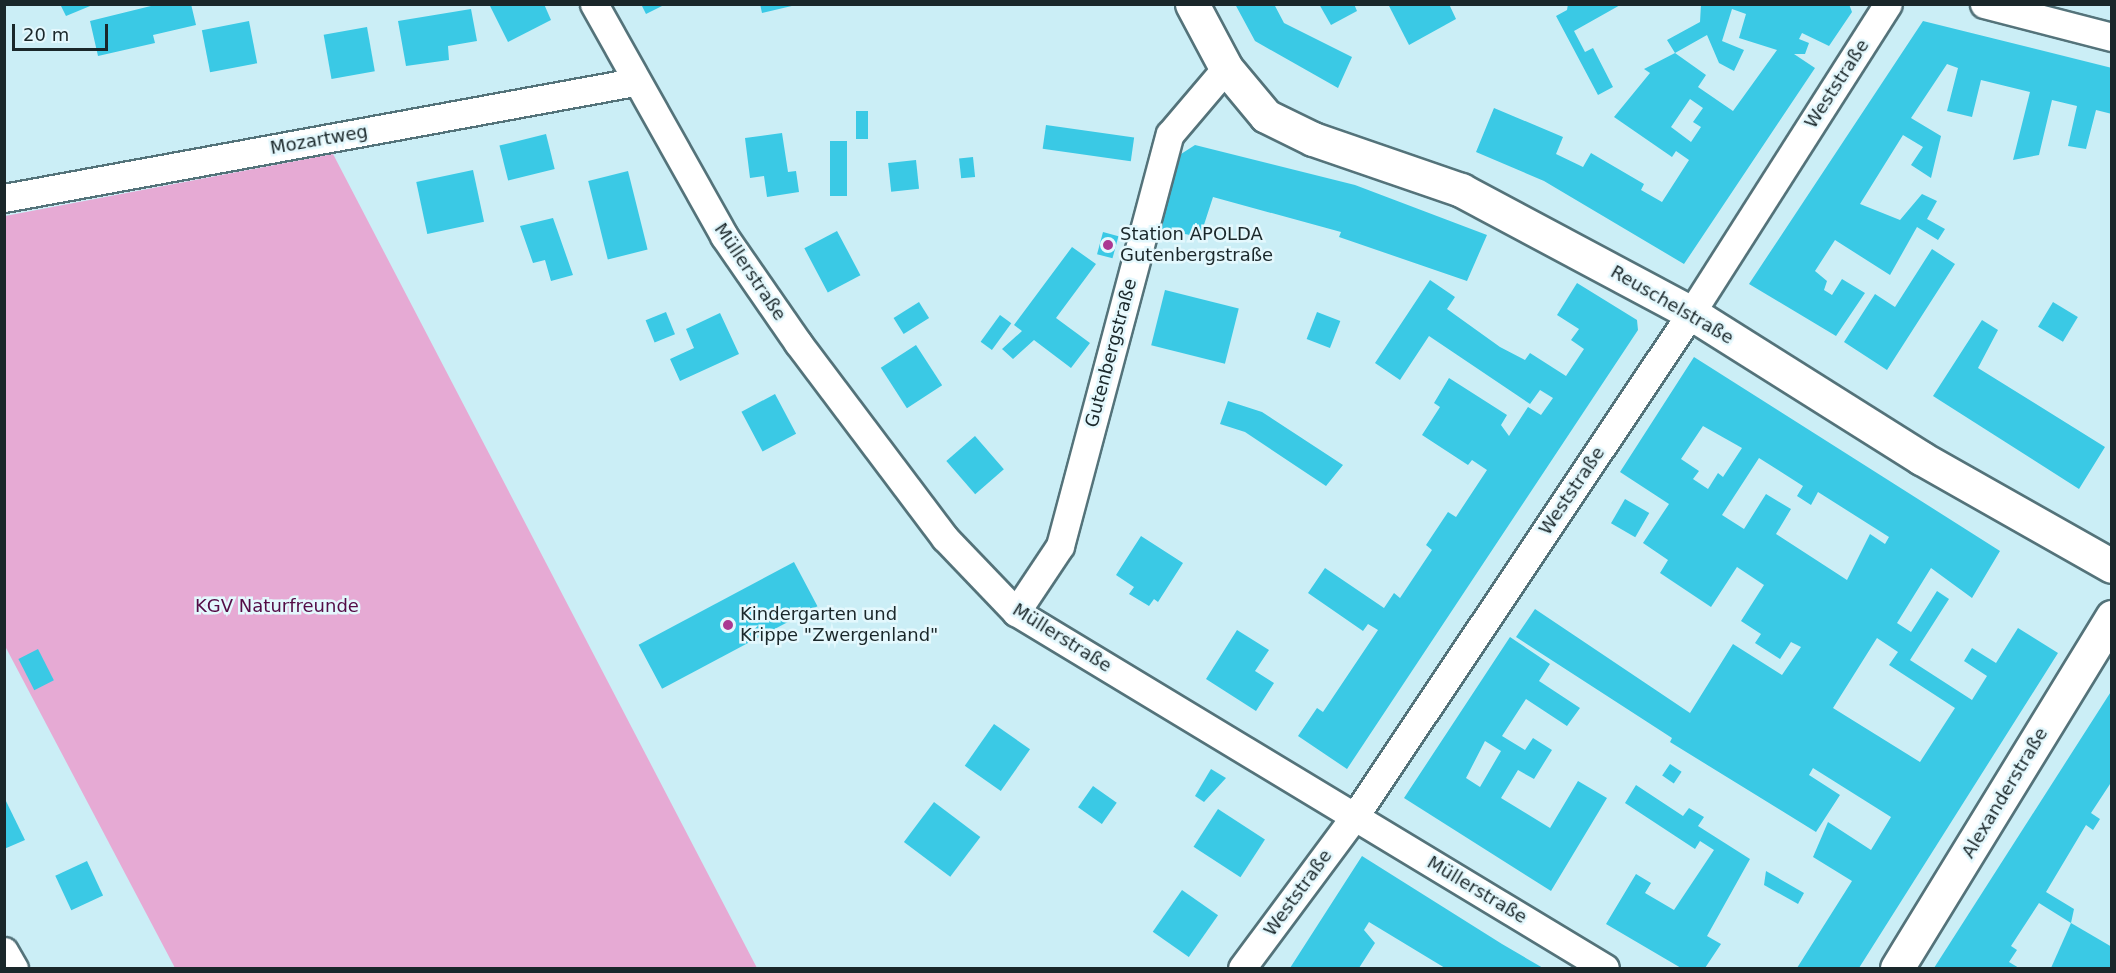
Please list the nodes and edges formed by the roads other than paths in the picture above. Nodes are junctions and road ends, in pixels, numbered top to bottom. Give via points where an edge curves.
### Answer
1 (594, 4) edge
2 (1192, 4) edge
3 (1888, 4) edge
4 (1984, 4) edge
5 (2112, 37) edge
6 (1227, 68) junction
7 (634, 82) junction
8 (4, 198) edge
9 (1691, 313) junction
10 (2112, 566) edge
11 (1016, 612) junction
12 (2112, 617) edge
13 (1355, 816) junction
14 (4, 951) edge
15 (14, 969) edge
16 (1242, 969) edge
17 (1605, 969) edge
18 (1897, 969) edge

1 - 7 street, Müllerstraße
2 - 6 street, Reuschelstraße
3 - 9 street, Weststraße
4 - 5 street
6 - 9 street, Reuschelstraße via 1266,116 1313,139 1461,190
6 - 11 street, Gutenbergstraße via 1170,134 1060,546
7 - 8 street, Mozartweg
7 - 11 street, Müllerstraße via 724,236 798,343 945,538
9 - 10 street, Reuschelstraße via 1921,458
9 - 13 street, Weststraße
11 - 13 street, Müllerstraße
12 - 18 street, Alexanderstraße
13 - 16 street, Weststraße
13 - 17 street, Müllerstraße
14 - 15 street

